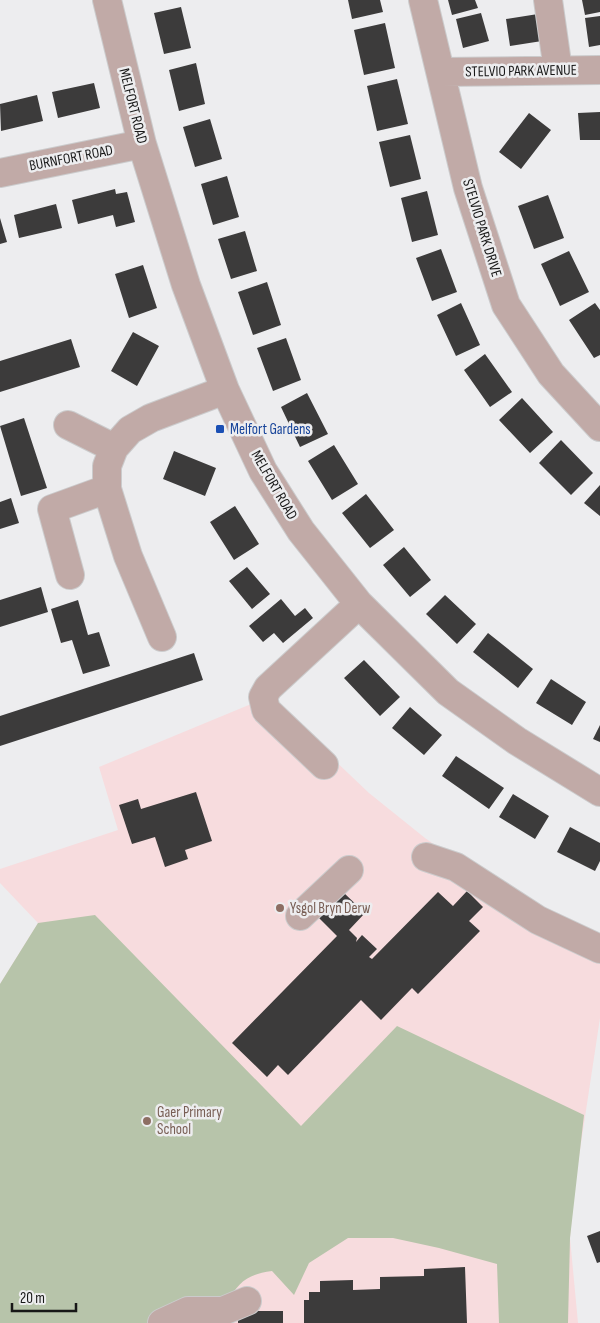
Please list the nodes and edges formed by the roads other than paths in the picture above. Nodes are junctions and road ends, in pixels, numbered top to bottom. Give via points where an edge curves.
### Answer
1 (108, 0) edge
2 (423, 0) edge
3 (548, 0) edge
4 (558, 70) junction
5 (600, 70) edge
6 (442, 72) junction
7 (142, 144) junction
8 (0, 173) edge
9 (225, 390) junction
10 (68, 425) dead end
11 (600, 427) edge
12 (114, 448) junction
13 (107, 489) junction
14 (70, 575) dead end
15 (359, 604) junction
16 (162, 637) dead end
17 (324, 766) dead end
18 (600, 792) edge
19 (426, 857) dead end
20 (349, 870) dead end
21 (300, 916) dead end
22 (600, 949) edge
23 (247, 1301) dead end
24 (162, 1323) edge

1 - 7 street, MELFORT ROAD
2 - 6 street, STELVIO PARK DRIVE
3 - 4 street
4 - 5 street, STELVIO PARK AVENUE
4 - 6 street, STELVIO PARK AVENUE
6 - 11 street, STELVIO PARK DRIVE via 468,188 506,305 551,374
7 - 8 street, BURNFORT ROAD
7 - 9 street, MELFORT ROAD via 186,285
9 - 12 street via 140,423
9 - 15 street, MELFORT ROAD via 263,471 301,532
10 - 12 street
12 - 13 street via 107,466
13 - 14 street via 52,509
13 - 16 street via 128,556
15 - 17 street via 268,688 263,697 266,710
15 - 18 street, MELFORT ROAD via 448,692 517,741
19 - 22 street via 456,867 538,920
20 - 21 street
23 - 24 street via 222,1311 188,1311

